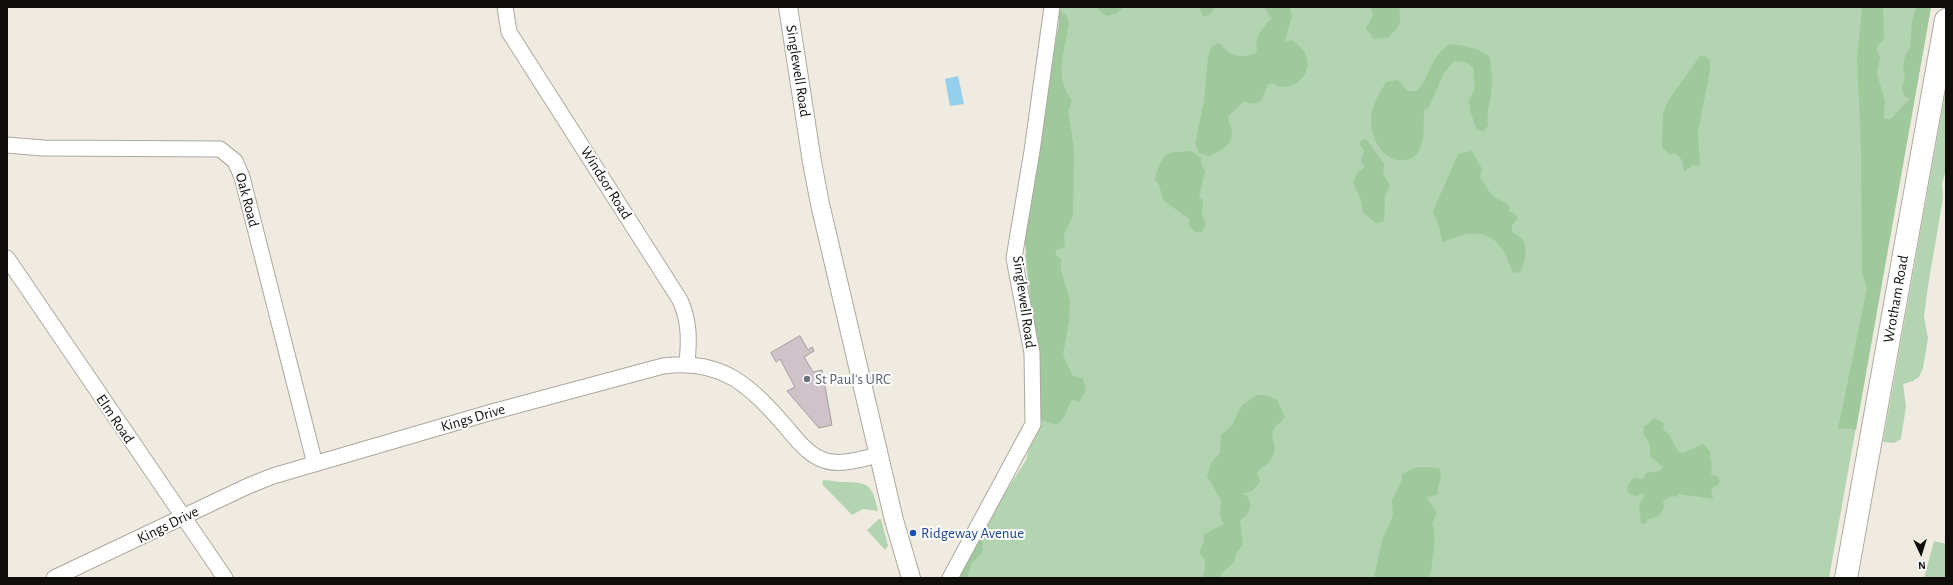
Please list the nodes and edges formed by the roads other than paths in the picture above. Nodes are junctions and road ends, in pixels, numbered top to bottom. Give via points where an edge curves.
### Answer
1 (505, 7) edge
2 (788, 7) edge
3 (1052, 7) edge
4 (1946, 20) edge
5 (7, 145) edge
6 (7, 258) edge
7 (687, 364) junction
8 (878, 455) junction
9 (315, 464) junction
10 (184, 518) junction
11 (54, 578) edge
12 (224, 578) edge
13 (912, 578) edge
14 (950, 578) edge
15 (1846, 578) edge

1 - 7 street, Windsor Road via 509,32 682,305 689,328
2 - 8 street, Singlewell Road via 818,192
3 - 14 street, Singlewell Road via 1014,258 1032,353 1033,424
4 - 15 main road, Wrotham Road
5 - 9 street, Oak Road via 42,148 220,149 235,161 242,177
6 - 10 street, Elm Road
7 - 8 street, Kings Drive via 712,368 737,380 822,460 845,461
7 - 9 street, Kings Drive via 638,371
8 - 13 street, Singlewell Road via 898,537
9 - 10 street, Kings Drive via 254,483
10 - 11 street, Kings Drive
10 - 12 street, Elm Road

